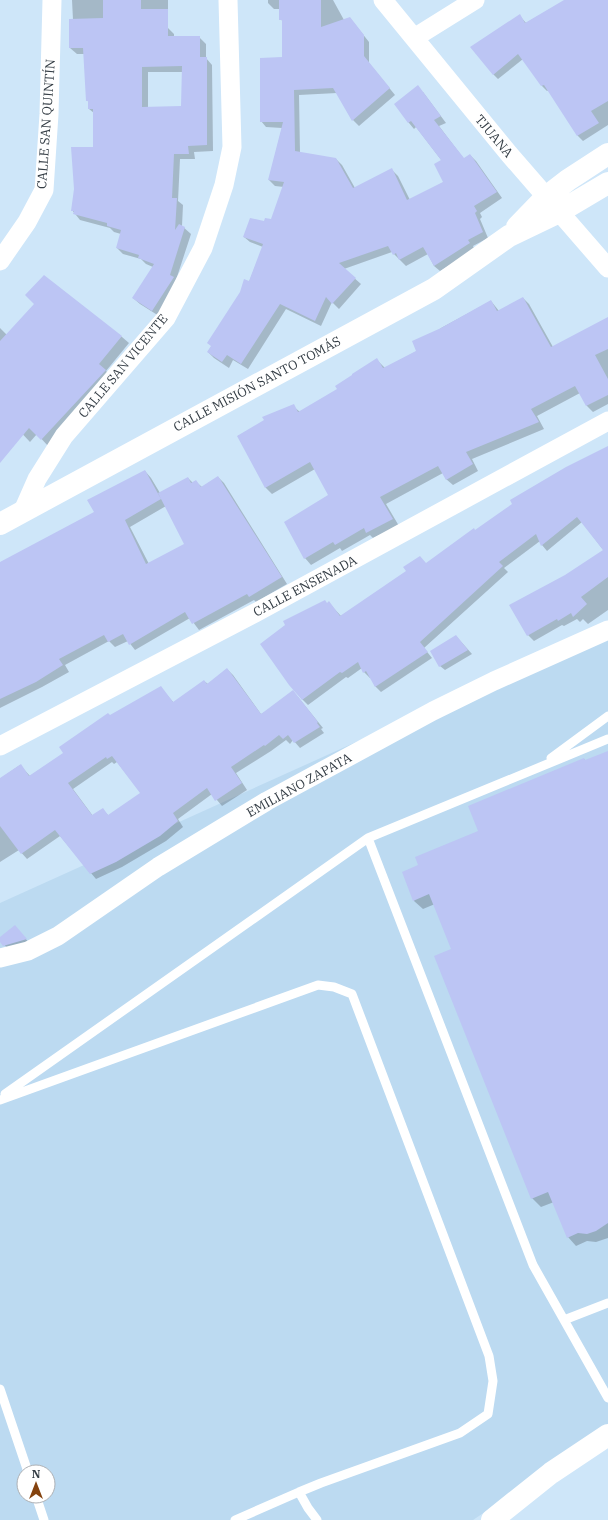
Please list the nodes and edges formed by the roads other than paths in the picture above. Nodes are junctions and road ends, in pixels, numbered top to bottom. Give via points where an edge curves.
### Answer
1 (52, 0) edge
2 (228, 0) edge
3 (383, 0) edge
4 (474, 0) edge
5 (414, 38) junction
6 (608, 154) edge
7 (608, 183) edge
8 (553, 204) junction
9 (0, 261) edge
10 (608, 268) edge
11 (608, 421) edge
12 (22, 513) junction
13 (0, 524) edge
14 (608, 630) edge
15 (608, 716) edge
16 (608, 739) edge
17 (0, 746) edge
18 (540, 766) junction
19 (368, 838) junction
20 (0, 958) edge
21 (0, 1099) edge
22 (608, 1303) edge
23 (564, 1320) junction
24 (0, 1389) edge
25 (608, 1398) edge
26 (608, 1435) edge
27 (25, 1464) edge
28 (299, 1492) junction
29 (39, 1504) edge
30 (44, 1520) edge
31 (235, 1520) edge
32 (317, 1520) edge
33 (492, 1520) edge

1 - 9 street, CALLE SAN QUINTÍN via 44,190 27,222
2 - 12 street, CALLE SAN VICENTE via 232,146 224,185 203,248 166,318 64,436 37,478
3 - 5 street, TJUANA
4 - 5 street
5 - 8 street, TJUANA
6 - 8 street, CALLE MISIÓN SANTO TOMÁS via 568,180
7 - 8 street, CALLE MISIÓN SANTO TOMÁS
8 - 10 street, TJUANA
8 - 12 street, CALLE MISIÓN SANTO TOMÁS via 434,289 207,410
11 - 17 street, CALLE ENSENADA via 255,613
12 - 13 street, CALLE MISIÓN SANTO TOMÁS
14 - 20 street, EMILIANO ZAPATA via 494,681 426,715 267,801 158,867 58,936 28,951
15 - 18 lane
16 - 18 lane
18 - 19 lane
19 - 21 lane
19 - 23 lane via 533,1265
21 - 28 lane via 318,985 334,987 352,994 490,1356 492,1381 488,1414 460,1433
22 - 23 lane
23 - 25 lane
24 - 27 lane
26 - 33 street via 551,1473
28 - 31 lane
28 - 32 lane
29 - 30 lane

